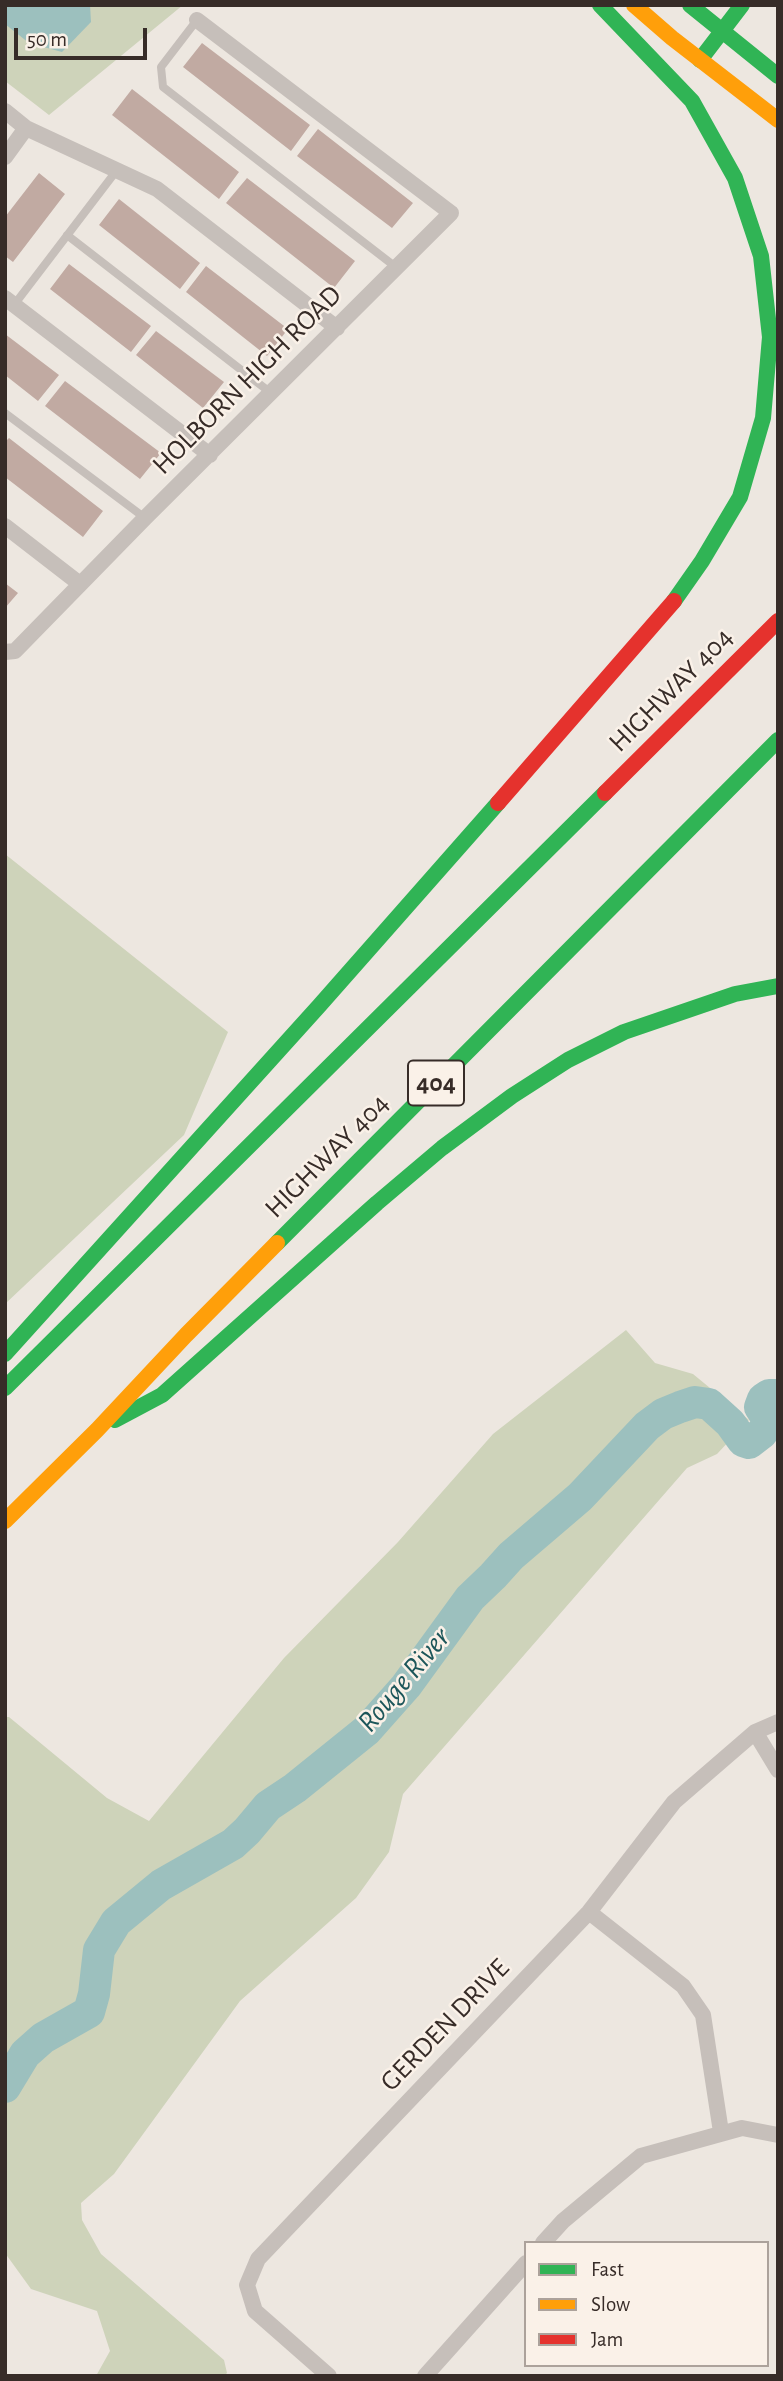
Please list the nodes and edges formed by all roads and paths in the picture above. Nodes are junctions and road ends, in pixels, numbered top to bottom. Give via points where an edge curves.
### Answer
1 (600, 5) edge
2 (634, 5) edge
3 (690, 5) edge
4 (742, 5) edge
5 (197, 20) joint
6 (723, 31) junction
7 (701, 60) junction
8 (778, 76) edge
9 (5, 111) edge
10 (778, 120) edge
11 (26, 128) junction
12 (5, 157) edge
13 (117, 170) junction
14 (67, 235) junction
15 (397, 268) junction
16 (10, 302) edge
17 (337, 328) junction
18 (271, 393) junction
19 (5, 413) edge
20 (211, 455) junction
21 (145, 518) junction
22 (5, 526) edge
23 (80, 584) junction
24 (778, 621) edge
25 (5, 652) edge
26 (778, 740) edge
27 (778, 986) edge
28 (5, 1354) edge
29 (5, 1388) edge
30 (97, 1430) junction
31 (5, 1521) edge
32 (778, 1722) edge
33 (755, 1732) junction
34 (778, 1770) edge
35 (589, 1912) junction
36 (721, 2133) junction
37 (778, 2135) edge
38 (546, 2241) edge
39 (524, 2265) edge
40 (329, 2376) edge
41 (425, 2376) edge

1 - 28 main road via 692,101 735,178 761,256 770,337 762,418 740,497 669,609
2 - 7 main road
3 - 6 main road
4 - 6 main road
5 - 15 lane via 161,67 163,87
5 - 15 street, HOLBORN HIGH ROAD via 451,213
6 - 7 main road
6 - 8 main road
7 - 10 main road
9 - 11 street
11 - 12 street
11 - 13 street
13 - 14 lane
13 - 17 street via 157,189
14 - 16 lane
14 - 18 lane
15 - 17 street, HOLBORN HIGH ROAD
16 - 20 street
17 - 18 street, HOLBORN HIGH ROAD
18 - 20 street, HOLBORN HIGH ROAD
19 - 21 lane
20 - 21 street, HOLBORN HIGH ROAD
21 - 23 street, HOLBORN HIGH ROAD
22 - 23 street
23 - 25 street, HOLBORN HIGH ROAD via 16,652
24 - 29 main road, HIGHWAY 404
26 - 30 main road, HIGHWAY 404 / 404
27 - 30 main road via 735,994 624,1032 512,1096 377,1203 162,1395
30 - 31 main road, HIGHWAY 404 / 404
32 - 33 street, GERDEN DRIVE
33 - 34 street
33 - 35 street, GERDEN DRIVE via 674,1802
35 - 36 street via 683,1986 703,2015
35 - 40 street, GERDEN DRIVE via 258,2259 247,2285 255,2311
36 - 37 street via 742,2128
36 - 38 street via 641,2156
39 - 41 street

